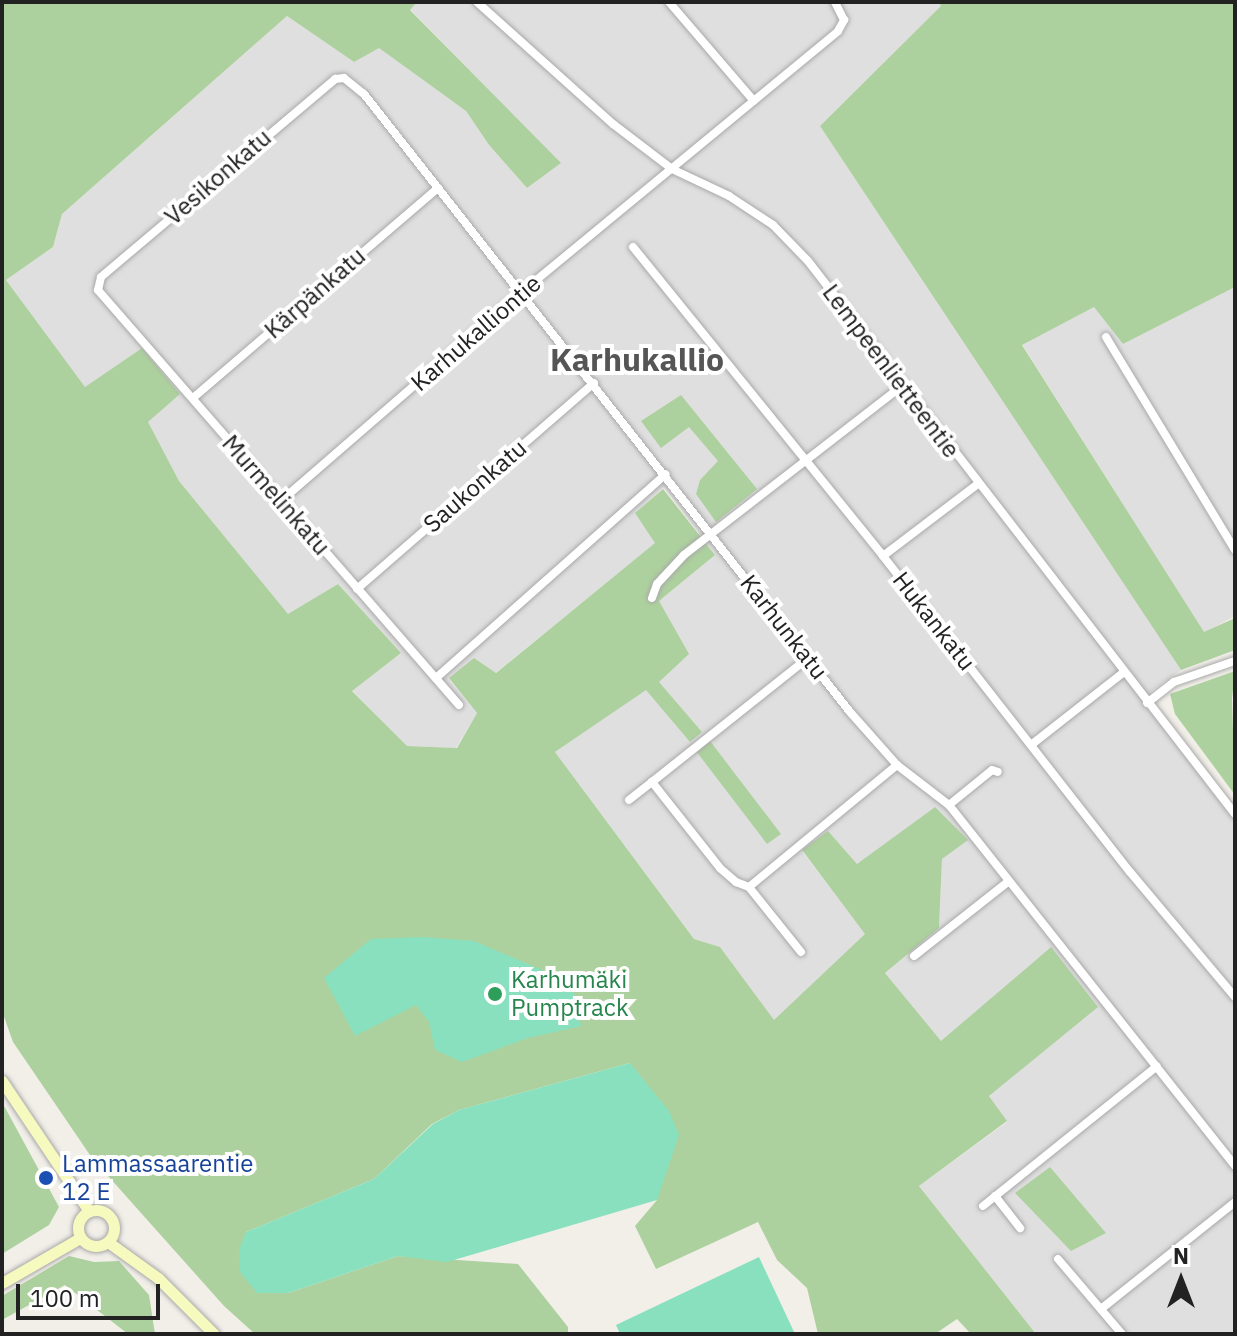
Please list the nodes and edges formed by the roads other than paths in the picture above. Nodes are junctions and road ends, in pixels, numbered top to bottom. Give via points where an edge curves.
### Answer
1 (477, 2) edge
2 (669, 2) edge
3 (835, 2) edge
4 (344, 78) joint
5 (754, 101) junction
6 (672, 169) junction
7 (438, 188) junction
8 (633, 247) dead end
9 (98, 283) joint
10 (523, 291) junction
11 (1106, 337) dead end
12 (594, 383) junction
13 (902, 386) junction
14 (193, 398) junction
15 (806, 462) junction
16 (666, 474) junction
17 (978, 484) junction
18 (282, 500) junction
19 (713, 534) junction
20 (1235, 550) edge
21 (883, 556) junction
22 (357, 589) junction
23 (652, 598) dead end
24 (808, 658) junction
25 (1235, 661) edge
26 (1124, 672) junction
27 (436, 678) junction
28 (1147, 703) junction
29 (459, 705) dead end
30 (1031, 745) junction
31 (897, 765) junction
32 (998, 772) dead end
33 (652, 782) junction
34 (629, 800) dead end
35 (949, 805) junction
36 (1235, 814) edge
37 (1009, 881) junction
38 (749, 887) junction
39 (801, 952) dead end
40 (914, 956) dead end
41 (1235, 997) edge
42 (1157, 1066) junction
43 (2, 1081) edge
44 (1235, 1166) edge
45 (995, 1196) junction
46 (1235, 1202) edge
47 (983, 1206) dead end
48 (89, 1211) junction
49 (1020, 1228) dead end
50 (80, 1238) junction
51 (108, 1242) junction
52 (1058, 1259) dead end
53 (2, 1283) edge
54 (1101, 1309) junction
55 (214, 1334) edge
56 (1122, 1334) edge

1 - 6 street, Lempeenlietteentie via 613,124
2 - 5 street
3 - 5 street, Karhukalliontie via 844,20 838,31
4 - 7 street, Karhunkatu via 364,94
4 - 9 street, Vesikonkatu via 321,89
5 - 6 street, Karhukalliontie
6 - 10 street, Karhukalliontie
6 - 13 street, Lempeenlietteentie via 729,196 773,225 808,261
7 - 10 street, Karhunkatu
7 - 14 street, Kärpänkatu
8 - 15 street, Hukankatu
9 - 14 street, Murmelinkatu via 102,296
10 - 12 street, Karhunkatu
10 - 18 street, Karhukalliontie
11 - 20 street
12 - 16 street, Karhunkatu
12 - 22 street, Saukonkatu
13 - 15 street
13 - 17 street, Lempeenlietteentie
14 - 18 street, Murmelinkatu
15 - 19 street
15 - 21 street, Hukankatu
16 - 19 street, Karhunkatu
16 - 27 street
17 - 21 street
17 - 26 street, Lempeenlietteentie
18 - 22 street, Murmelinkatu
19 - 23 street via 669,570
19 - 24 street, Karhunkatu
21 - 30 street, Hukankatu
22 - 27 street, Murmelinkatu
24 - 31 street, Karhunkatu
24 - 33 street
25 - 28 street via 1174,682
26 - 28 street, Lempeenlietteentie
26 - 30 street
27 - 29 street, Murmelinkatu
28 - 36 street, Lempeenlietteentie
30 - 41 street, Hukankatu
31 - 35 street, Karhunkatu
31 - 38 street
32 - 35 street via 992,770
33 - 34 street
33 - 38 street via 720,868
35 - 37 street, Karhunkatu
37 - 40 street
37 - 42 street, Karhunkatu
38 - 39 street
42 - 44 street, Karhunkatu
42 - 45 street
43 - 48 street
45 - 47 street
45 - 49 street
46 - 54 street
48 - 50 street via 79,1219
48 - 51 street via 104,1211 113,1222
50 - 51 street via 93,1246
50 - 53 street
51 - 55 street via 158,1278
52 - 54 street
54 - 56 street

